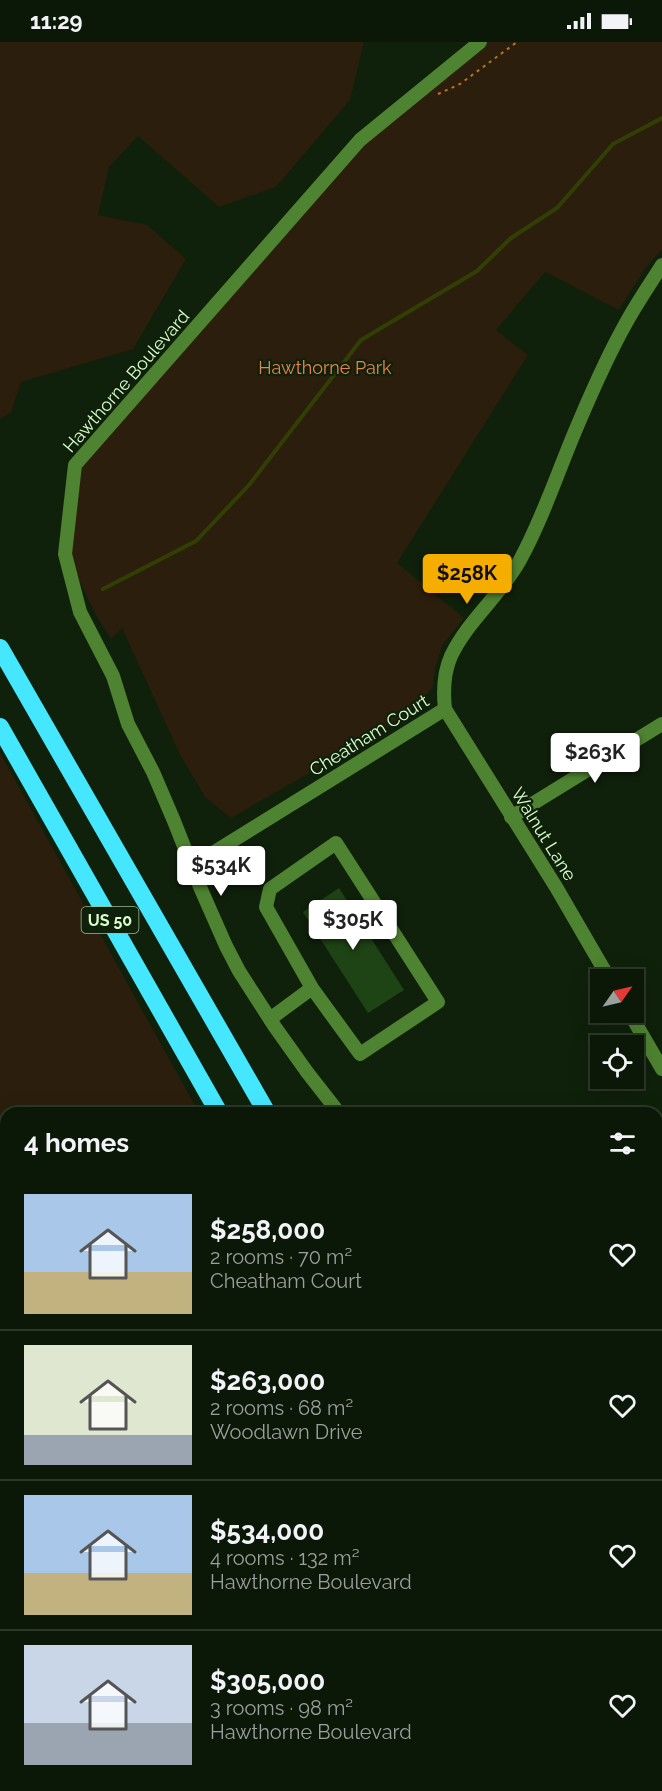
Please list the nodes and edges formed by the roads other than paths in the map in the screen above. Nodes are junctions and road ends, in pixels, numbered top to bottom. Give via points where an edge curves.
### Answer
1 (480, 42) edge
2 (662, 265) edge
3 (0, 648) edge
4 (445, 709) junction
5 (662, 724) edge
6 (0, 727) edge
7 (511, 817) junction
8 (192, 866) junction
9 (604, 969) edge
10 (312, 988) junction
11 (270, 1018) junction
12 (635, 1023) edge
13 (194, 1069) junction
14 (662, 1069) edge
15 (211, 1107) edge
16 (216, 1107) edge
17 (264, 1107) edge
18 (334, 1107) edge

1 - 8 street, Hawthorne Boulevard via 360,140 75,465 65,554 80,612 113,676 128,724 153,772
2 - 4 street, Cheatham Court via 611,351 520,560 507,583 466,629 450,658 443,690
3 - 17 highway, US 50
4 - 7 street, Walnut Lane
4 - 8 street, Cheatham Court
5 - 7 street
6 - 13 highway, US 50
7 - 9 street, Walnut Lane
8 - 11 street, Hawthorne Boulevard via 226,946
10 - 10 street via 360,1054 438,1002 336,843 270,889 266,907
10 - 11 street
11 - 18 street, Hawthorne Boulevard
12 - 14 street
13 - 15 highway
13 - 16 highway, US 50

